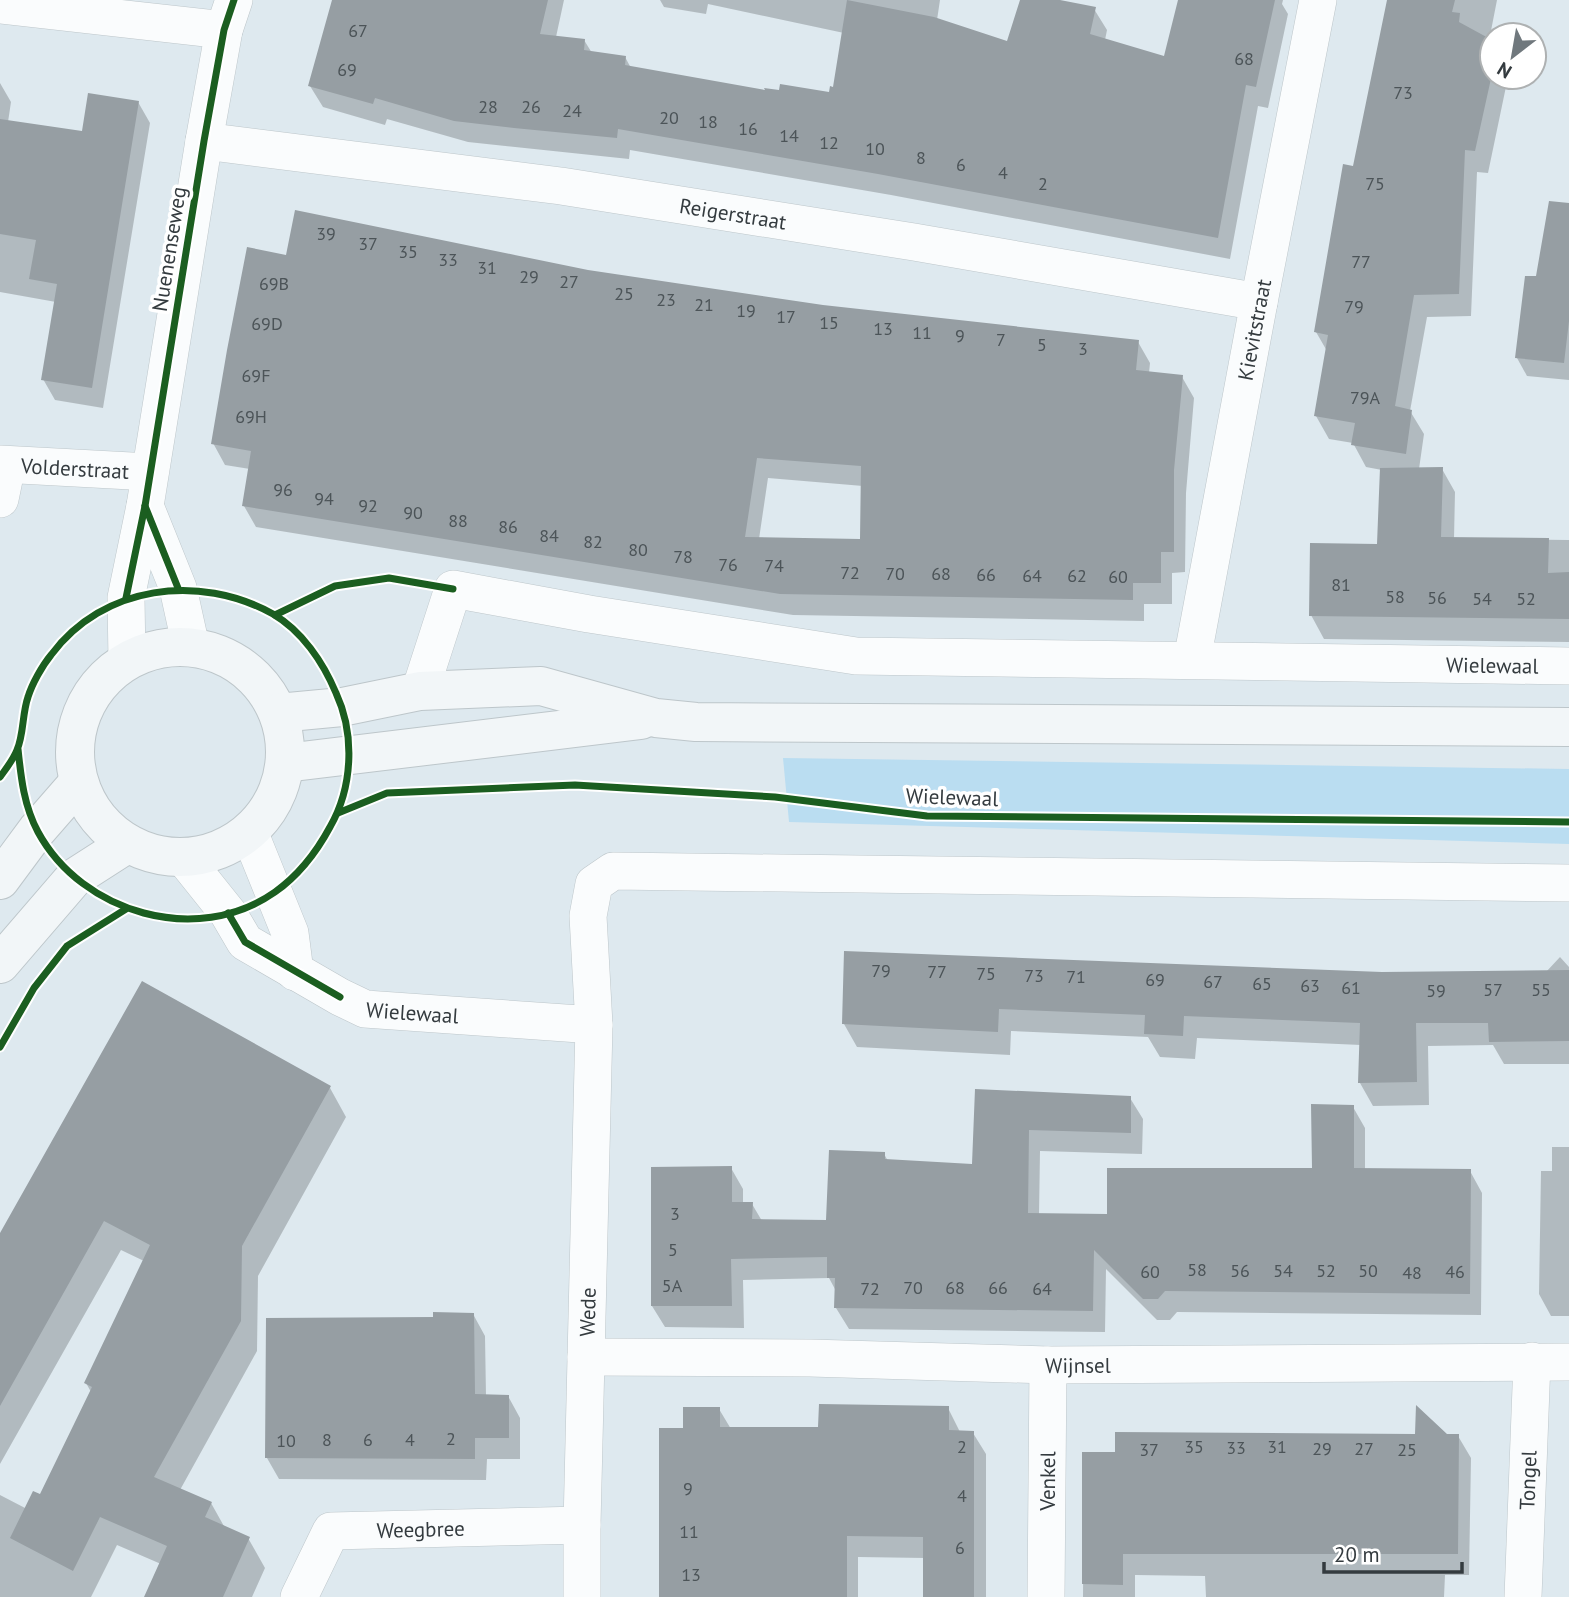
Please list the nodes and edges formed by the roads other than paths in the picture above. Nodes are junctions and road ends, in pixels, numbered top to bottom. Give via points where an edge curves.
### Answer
1 (1318, 0) edge
2 (0, 5) edge
3 (229, 15) edge
4 (204, 141) junction
5 (1259, 302) junction
6 (2, 476) edge
7 (148, 489) junction
8 (191, 647) junction
9 (127, 660) junction
10 (1192, 660) junction
11 (1569, 666) edge
12 (420, 691) junction
13 (278, 713) junction
14 (656, 718) junction
15 (1569, 727) edge
16 (285, 764) junction
17 (78, 783) junction
18 (250, 834) junction
19 (127, 844) junction
20 (184, 858) junction
21 (0, 880) edge
22 (1569, 883) edge
23 (0, 964) edge
24 (295, 972) junction
25 (594, 1025) junction
26 (586, 1357) junction
27 (1532, 1362) junction
28 (1569, 1362) edge
29 (1048, 1365) junction
30 (582, 1525) junction
31 (299, 1597) edge
32 (582, 1597) edge
33 (1046, 1597) edge
34 (1523, 1597) edge

1 - 5 street, Kievitstraat
2 - 3 street
3 - 4 street, Nuenenseweg
4 - 5 street, Reigerstraat via 561,186
4 - 7 street, Nuenenseweg
5 - 10 street, Kievitstraat
6 - 7 street, Volderstraat
7 - 8 street
7 - 9 street, Nuenenseweg via 126,598
8 - 9 main road via 158,649
8 - 13 main road via 228,658 258,681
9 - 17 main road via 92,692 75,737
10 - 11 street, Wielewaal
10 - 12 street, Wielewaal via 856,656 453,589
12 - 13 main road via 342,707
12 - 14 main road via 541,686
13 - 16 main road via 285,737
14 - 15 main road via 696,722
14 - 16 main road
16 - 18 main road via 267,816
17 - 19 main road via 97,818
17 - 21 main road
18 - 20 main road via 231,845
18 - 24 street via 290,933
19 - 20 main road via 154,855
19 - 23 main road via 74,878
20 - 24 street via 245,942
22 - 25 street via 613,871 594,884 588,916
24 - 25 street, Wielewaal via 365,1009
25 - 26 street, Wede
26 - 29 street, Wijnsel
26 - 30 street, Wede
27 - 28 street, Wijnsel
27 - 29 street, Wijnsel
27 - 34 street, Tongel
29 - 33 street, Venkel
30 - 31 street, Weegbree via 331,1531
30 - 32 street, Wede

